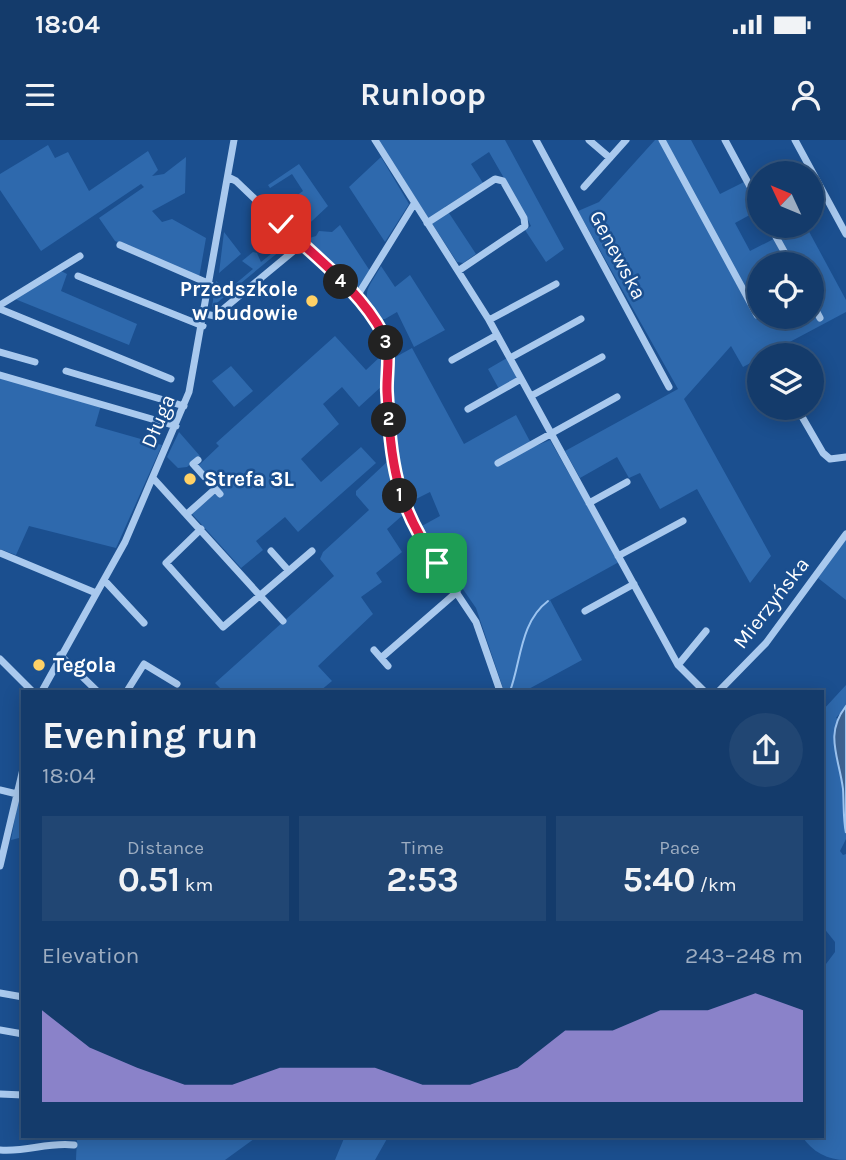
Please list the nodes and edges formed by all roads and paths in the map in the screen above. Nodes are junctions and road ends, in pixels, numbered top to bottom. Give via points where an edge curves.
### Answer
1 (234, 140) edge
2 (374, 140) edge
3 (536, 140) edge
4 (589, 140) edge
5 (626, 140) edge
6 (663, 140) edge
7 (725, 140) edge
8 (795, 140) edge
9 (610, 158) junction
10 (228, 177) junction
11 (747, 181) edge
12 (584, 187) dead end
13 (414, 204) junction
14 (427, 223) junction
15 (846, 234) edge
16 (302, 244) junction
17 (120, 245) dead end
18 (80, 256) dead end
19 (458, 271) junction
20 (78, 276) dead end
21 (210, 284) junction
22 (556, 284) dead end
23 (747, 296) edge
24 (356, 298) junction
25 (0, 307) edge
26 (205, 314) junction
27 (581, 319) dead end
28 (489, 320) junction
29 (203, 326) junction
30 (497, 335) junction
31 (0, 352) edge
32 (602, 357) dead end
33 (510, 358) junction
34 (452, 360) dead end
35 (35, 362) dead end
36 (65, 371) dead end
37 (0, 375) edge
38 (171, 379) dead end
39 (521, 379) junction
40 (669, 387) dead end
41 (531, 396) junction
42 (617, 397) dead end
43 (184, 406) junction
44 (468, 409) dead end
45 (804, 420) edge
46 (176, 426) junction
47 (551, 433) junction
48 (846, 457) edge
49 (198, 460) dead end
50 (498, 463) dead end
51 (153, 478) junction
52 (627, 482) dead end
53 (589, 502) junction
54 (187, 514) junction
55 (683, 521) dead end
56 (201, 529) junction
57 (846, 534) edge
58 (271, 551) dead end
59 (312, 551) dead end
60 (0, 553) edge
61 (618, 556) junction
62 (288, 570) junction
63 (104, 580) junction
64 (634, 584) junction
65 (457, 592) junction
66 (96, 593) junction
67 (261, 595) junction
68 (585, 611) dead end
69 (283, 621) dead end
70 (144, 623) dead end
71 (706, 631) dead end
72 (374, 650) dead end
73 (60, 655) junction
74 (381, 658) junction
75 (0, 659) edge
76 (388, 666) dead end
77 (678, 666) junction
78 (177, 684) dead end
79 (31, 690) edge
80 (43, 690) edge
81 (96, 690) edge
82 (128, 690) edge
83 (500, 690) edge
84 (703, 690) edge
85 (720, 690) edge
86 (21, 777) edge
87 (0, 790) edge
88 (17, 794) junction
89 (1, 853) edge
90 (0, 866) edge
91 (0, 993) edge
92 (21, 997) edge
93 (0, 1030) edge
94 (21, 1034) edge
95 (0, 1094) edge
96 (21, 1095) edge
97 (74, 1145) dead end
98 (0, 1150) edge

1 - 10 street, Długa
2 - 13 street
3 - 40 street, Genewska
4 - 9 street
5 - 9 street
6 - 23 street
7 - 11 street
8 - 15 street
9 - 12 street
10 - 16 street
10 - 21 street, Długa
13 - 14 street
13 - 24 street
14 - 19 street
14 - 19 street via 495,179 503,181 525,226
16 - 24 street
16 - 26 street via 215,316
17 - 21 street
18 - 25 street
19 - 28 street
20 - 29 street
21 - 26 street, Długa
22 - 28 street
24 - 65 street via 386,341 389,422 400,495 420,538
25 - 38 street
26 - 29 street, Długa
27 - 33 street
28 - 30 street
29 - 43 street, Długa
30 - 33 street
30 - 34 street
31 - 35 street
32 - 41 street
33 - 39 street
36 - 43 street
37 - 46 street
39 - 41 street
39 - 44 street
41 - 47 street
42 - 47 street
43 - 46 street, Długa
45 - 48 street via 823,453 830,459
46 - 51 street, Długa
47 - 50 street
47 - 53 street
49 - 54 street via 193,464 217,491
51 - 54 street
51 - 63 street, Długa
52 - 53 street
53 - 61 street
54 - 56 street
55 - 61 street
56 - 67 street
56 - 67 street via 167,559 167,566 223,627
57 - 85 street, Mierzyńska via 766,643
58 - 62 street
59 - 62 street
60 - 66 street
61 - 64 street
62 - 67 street
63 - 66 street, Długa
63 - 70 street
64 - 68 street
64 - 77 street
65 - 74 street
65 - 83 street via 475,622
66 - 73 street, Długa
67 - 69 street
71 - 77 street
72 - 74 street
73 - 80 street, Długa
73 - 81 street
74 - 76 street
75 - 79 street
77 - 84 street
78 - 82 street via 144,664
86 - 88 street
87 - 88 street
88 - 89 street
89 - 90 street
91 - 92 street
93 - 94 street
95 - 96 street
97 - 98 street via 50,1143 25,1152

